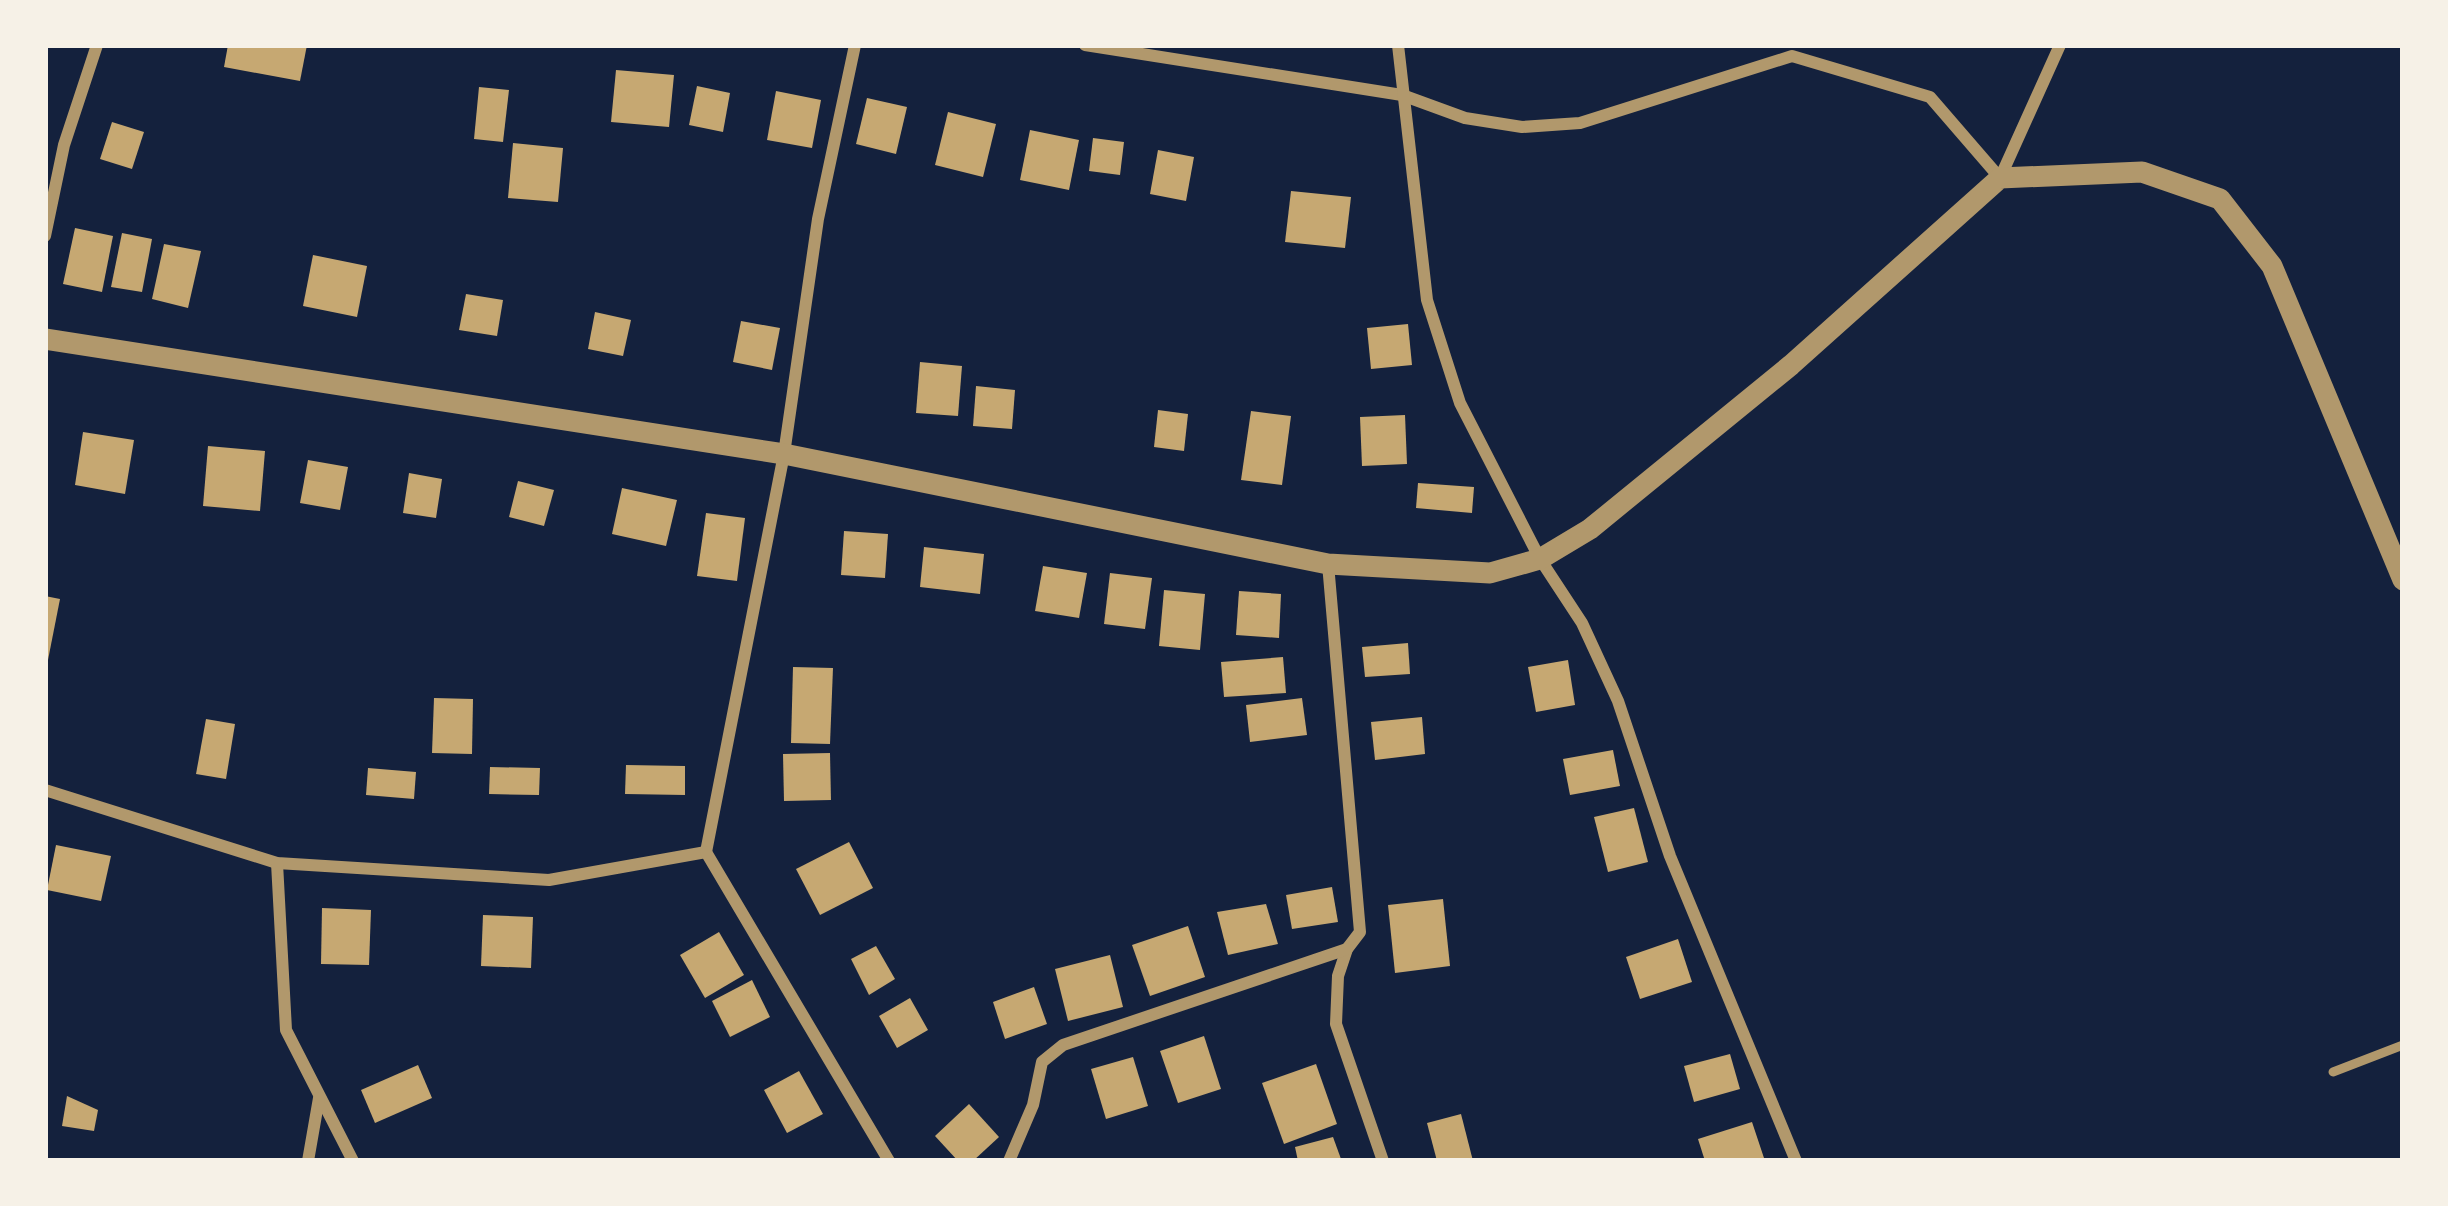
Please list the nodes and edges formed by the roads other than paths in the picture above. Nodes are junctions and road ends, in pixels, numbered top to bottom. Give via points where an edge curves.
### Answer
1 (98, 45) edge
2 (855, 45) edge
3 (1085, 45) edge
4 (1398, 45) edge
5 (2060, 45) edge
6 (1402, 95) junction
7 (2000, 178) junction
8 (45, 236) edge
9 (45, 340) edge
10 (784, 454) junction
11 (1540, 560) junction
12 (1328, 564) junction
13 (2403, 580) edge
14 (45, 790) edge
15 (706, 852) junction
16 (278, 863) junction
17 (1347, 949) junction
18 (2403, 1045) edge
19 (2333, 1072) dead end
20 (320, 1097) junction
21 (308, 1161) edge
22 (353, 1161) edge
23 (889, 1161) edge
24 (1010, 1161) edge
25 (1383, 1161) edge
26 (1796, 1161) edge

1 - 8 street via 64,145
2 - 10 street via 818,219
3 - 6 street
4 - 6 street
5 - 7 street
6 - 7 street via 1522,127 1580,123 1792,56 1930,97
6 - 11 street via 1427,300 1460,403
7 - 11 street via 1791,365 1590,529
7 - 13 street via 2142,172 2220,199 2272,266
9 - 10 street
10 - 12 street
10 - 15 street
11 - 12 street via 1490,573
11 - 26 street via 1582,623 1618,701 1670,856
12 - 17 street via 1360,932
14 - 16 street
15 - 16 street via 549,880
15 - 23 street
16 - 20 street via 286,1030
17 - 24 street via 1063,1045 1042,1062
17 - 25 street via 1336,1024
18 - 19 lane
20 - 21 street
20 - 22 street

